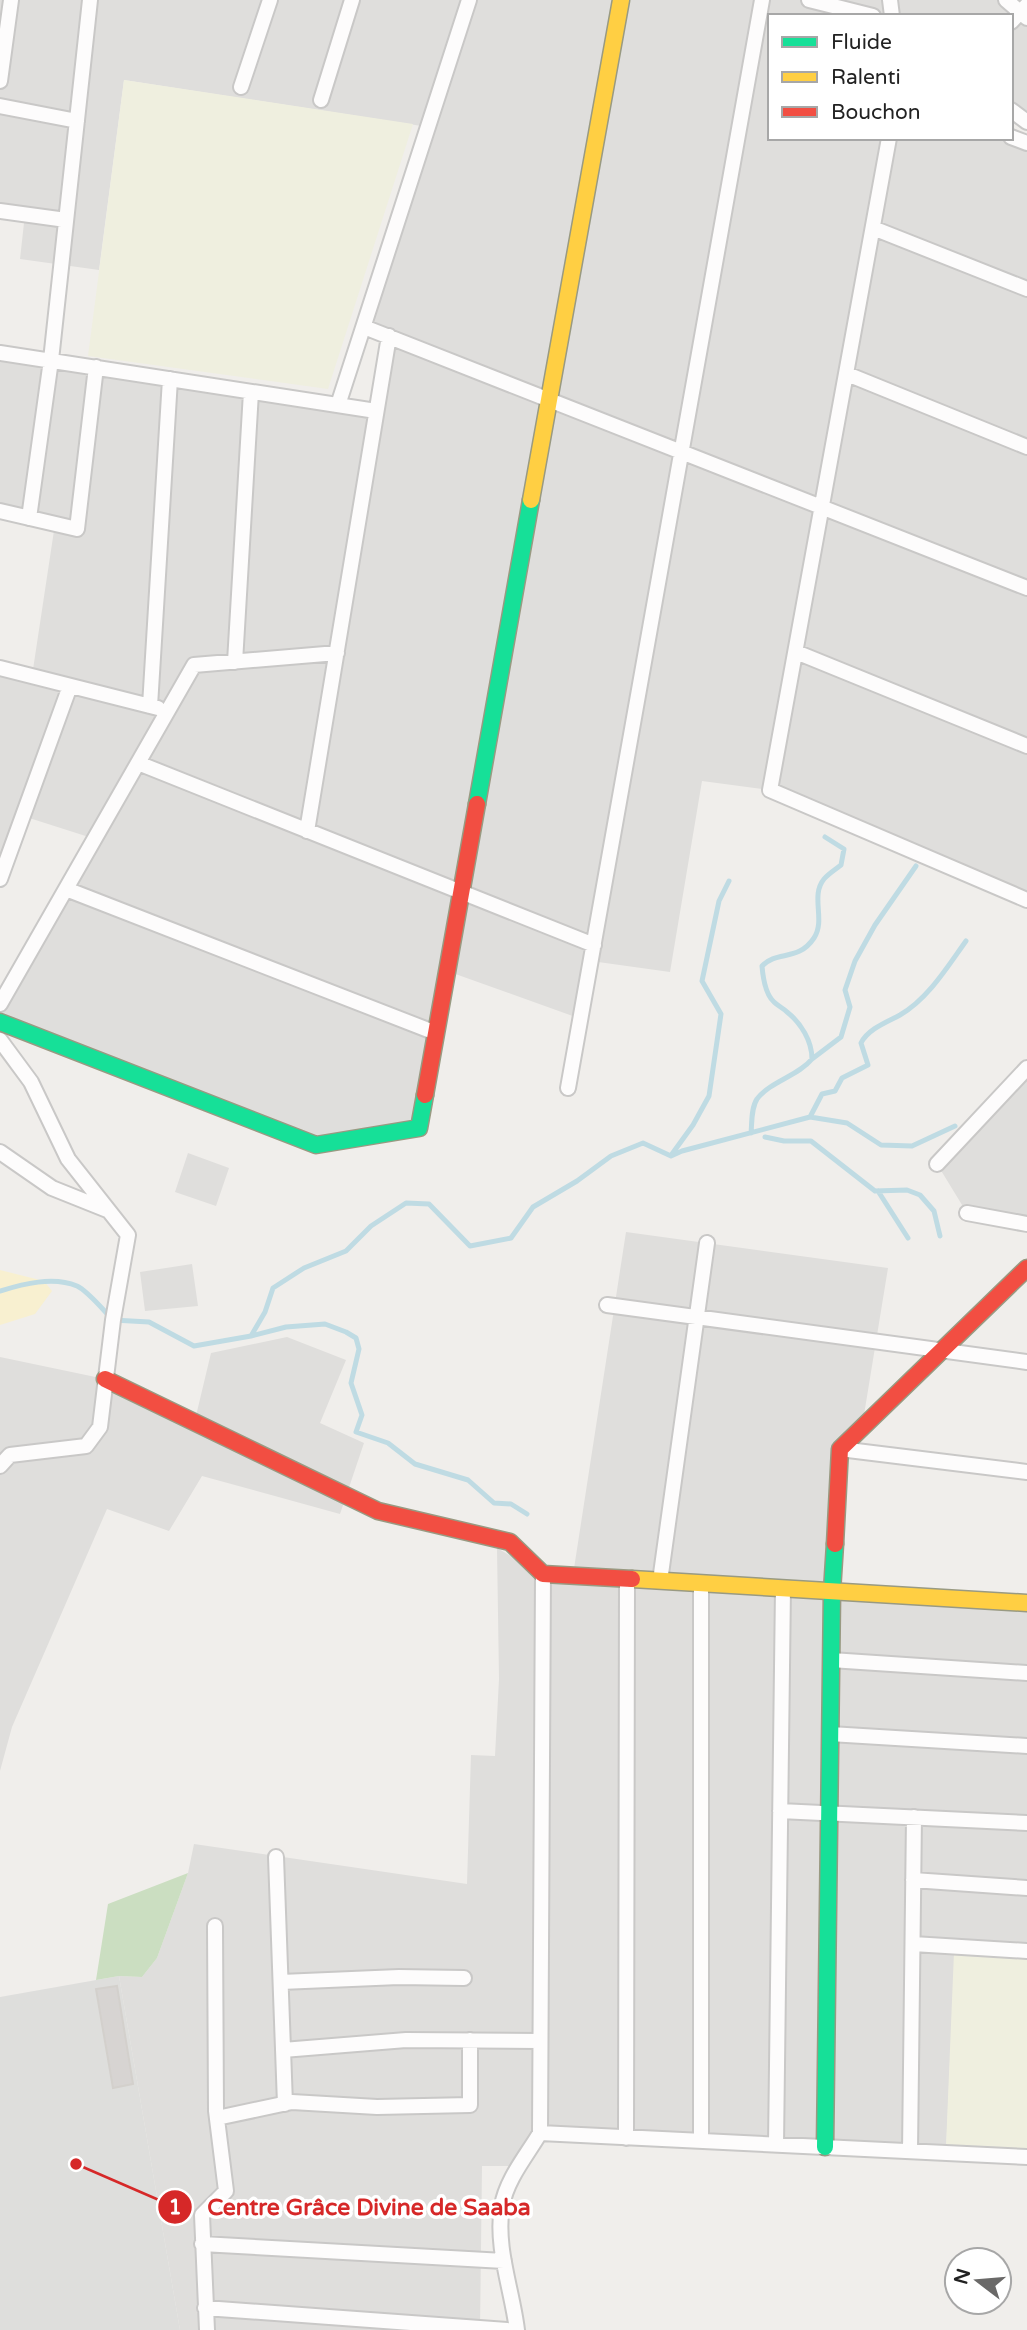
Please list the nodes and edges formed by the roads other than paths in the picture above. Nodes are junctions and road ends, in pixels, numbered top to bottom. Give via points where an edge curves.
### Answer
1 (10, 0) edge
2 (90, 0) edge
3 (270, 0) edge
4 (352, 0) edge
5 (470, 0) edge
6 (621, 0) edge
7 (762, 0) edge
8 (809, 0) edge
9 (1006, 0) edge
10 (844, 5) edge
11 (868, 14) edge
12 (1021, 14) edge
13 (0, 81) edge
14 (241, 87) dead end
15 (321, 100) dead end
16 (0, 107) edge
17 (77, 121) junction
18 (890, 140) edge
19 (0, 211) edge
20 (66, 220) junction
21 (873, 228) junction
22 (1027, 289) edge
23 (364, 327) junction
24 (389, 337) junction
25 (0, 353) edge
26 (51, 360) junction
27 (96, 367) junction
28 (847, 374) junction
29 (170, 379) junction
30 (251, 392) junction
31 (550, 400) junction
32 (338, 405) junction
33 (376, 411) junction
34 (1027, 447) edge
35 (682, 453) junction
36 (822, 508) junction
37 (0, 511) edge
38 (29, 518) junction
39 (1027, 588) edge
40 (796, 652) junction
41 (337, 653) junction
42 (235, 662) junction
43 (0, 668) edge
44 (70, 686) junction
45 (149, 706) junction
46 (168, 710) junction
47 (1027, 746) edge
48 (138, 763) junction
49 (307, 831) junction
50 (0, 879) edge
51 (66, 888) junction
52 (461, 892) junction
53 (1027, 900) edge
54 (594, 945) junction
55 (0, 1004) edge
56 (0, 1022) edge
57 (436, 1033) junction
58 (0, 1040) edge
59 (1027, 1068) edge
60 (569, 1088) dead end
61 (0, 1152) edge
62 (937, 1164) dead end
63 (109, 1210) junction
64 (967, 1213) dead end
65 (1027, 1223) edge
66 (707, 1243) dead end
67 (1027, 1268) edge
68 (607, 1305) dead end
69 (697, 1317) junction
70 (942, 1350) junction
71 (1027, 1362) edge
72 (105, 1379) junction
73 (840, 1449) junction
74 (0, 1466) edge
75 (1027, 1472) edge
76 (542, 1574) junction
77 (627, 1579) junction
78 (660, 1581) junction
79 (701, 1583) junction
80 (783, 1588) junction
81 (832, 1591) junction
82 (1027, 1603) edge
83 (831, 1660) junction
84 (1027, 1673) edge
85 (830, 1734) junction
86 (1027, 1746) edge
87 (780, 1811) junction
88 (829, 1814) junction
89 (914, 1817) junction
90 (1027, 1823) edge
91 (276, 1857) dead end
92 (914, 1880) junction
93 (1027, 1888) edge
94 (215, 1926) dead end
95 (913, 1944) junction
96 (1027, 1951) edge
97 (464, 1978) dead end
98 (281, 1982) junction
99 (470, 2040) junction
100 (540, 2041) junction
101 (283, 2050) junction
102 (285, 2104) junction
103 (217, 2118) junction
104 (540, 2133) junction
105 (626, 2138) junction
106 (701, 2141) junction
107 (776, 2145) junction
108 (825, 2147) junction
109 (910, 2151) junction
110 (1027, 2157) edge
111 (202, 2244) junction
112 (504, 2261) junction
113 (205, 2308) junction
114 (207, 2330) edge
115 (507, 2330) edge
116 (517, 2330) edge

1 - 13 street
2 - 17 street
3 - 14 street
4 - 15 street
5 - 23 street
6 - 31 street
7 - 35 street
8 - 10 street
9 - 12 street
10 - 11 street
16 - 17 street
17 - 20 street
18 - 21 street
19 - 20 street
20 - 26 street
21 - 22 street
21 - 28 street
23 - 24 street
23 - 32 street
24 - 31 street
24 - 33 street
25 - 26 street
26 - 27 street
26 - 38 street
27 - 29 street
27 - 38 street via 77,529
28 - 34 street
28 - 36 street
29 - 30 street
29 - 45 street
30 - 32 street
30 - 42 street
31 - 35 street
31 - 52 street
32 - 33 street
33 - 41 street
35 - 36 street
35 - 54 street
36 - 39 street
36 - 40 street
37 - 38 street
40 - 47 street
40 - 53 street via 769,790
41 - 42 street
41 - 49 street
42 - 46 street via 194,665
43 - 44 street
44 - 45 street
44 - 50 street
45 - 46 street
46 - 48 street
48 - 49 street
48 - 51 street
49 - 52 street
51 - 55 street
51 - 57 street
52 - 54 street
52 - 57 street
54 - 60 street
56 - 57 street via 316,1144 419,1128
58 - 63 street via 31,1082 68,1159
59 - 62 street
61 - 63 street via 52,1188
63 - 72 street via 128,1235
64 - 65 street
66 - 69 street
67 - 70 street
68 - 69 street
69 - 70 street
69 - 78 street
70 - 71 street
70 - 73 street
72 - 74 street via 100,1427 86,1446 10,1455
72 - 76 street via 378,1511 510,1542
73 - 75 street
73 - 81 street
76 - 77 street
76 - 100 street
77 - 78 street
77 - 105 street
78 - 79 street
79 - 80 street
79 - 106 street
80 - 81 street
80 - 87 street
81 - 82 street
81 - 83 street
83 - 84 street
83 - 85 street
85 - 86 street
85 - 88 street
87 - 88 street
87 - 107 street
88 - 89 street
88 - 108 street
89 - 90 street
89 - 92 street
91 - 98 street
92 - 93 street
92 - 95 street
94 - 103 street
95 - 96 street
95 - 109 street
97 - 98 street
98 - 101 street
99 - 100 street
99 - 101 street
99 - 102 street via 470,2105
100 - 104 street
101 - 102 street
102 - 103 street
103 - 111 street via 226,2191 202,2215
104 - 105 street
104 - 112 street via 502,2204
105 - 106 street
106 - 107 street
107 - 108 street
108 - 109 street
109 - 110 street
111 - 112 street
111 - 113 street
112 - 116 street
113 - 114 street
113 - 115 street

